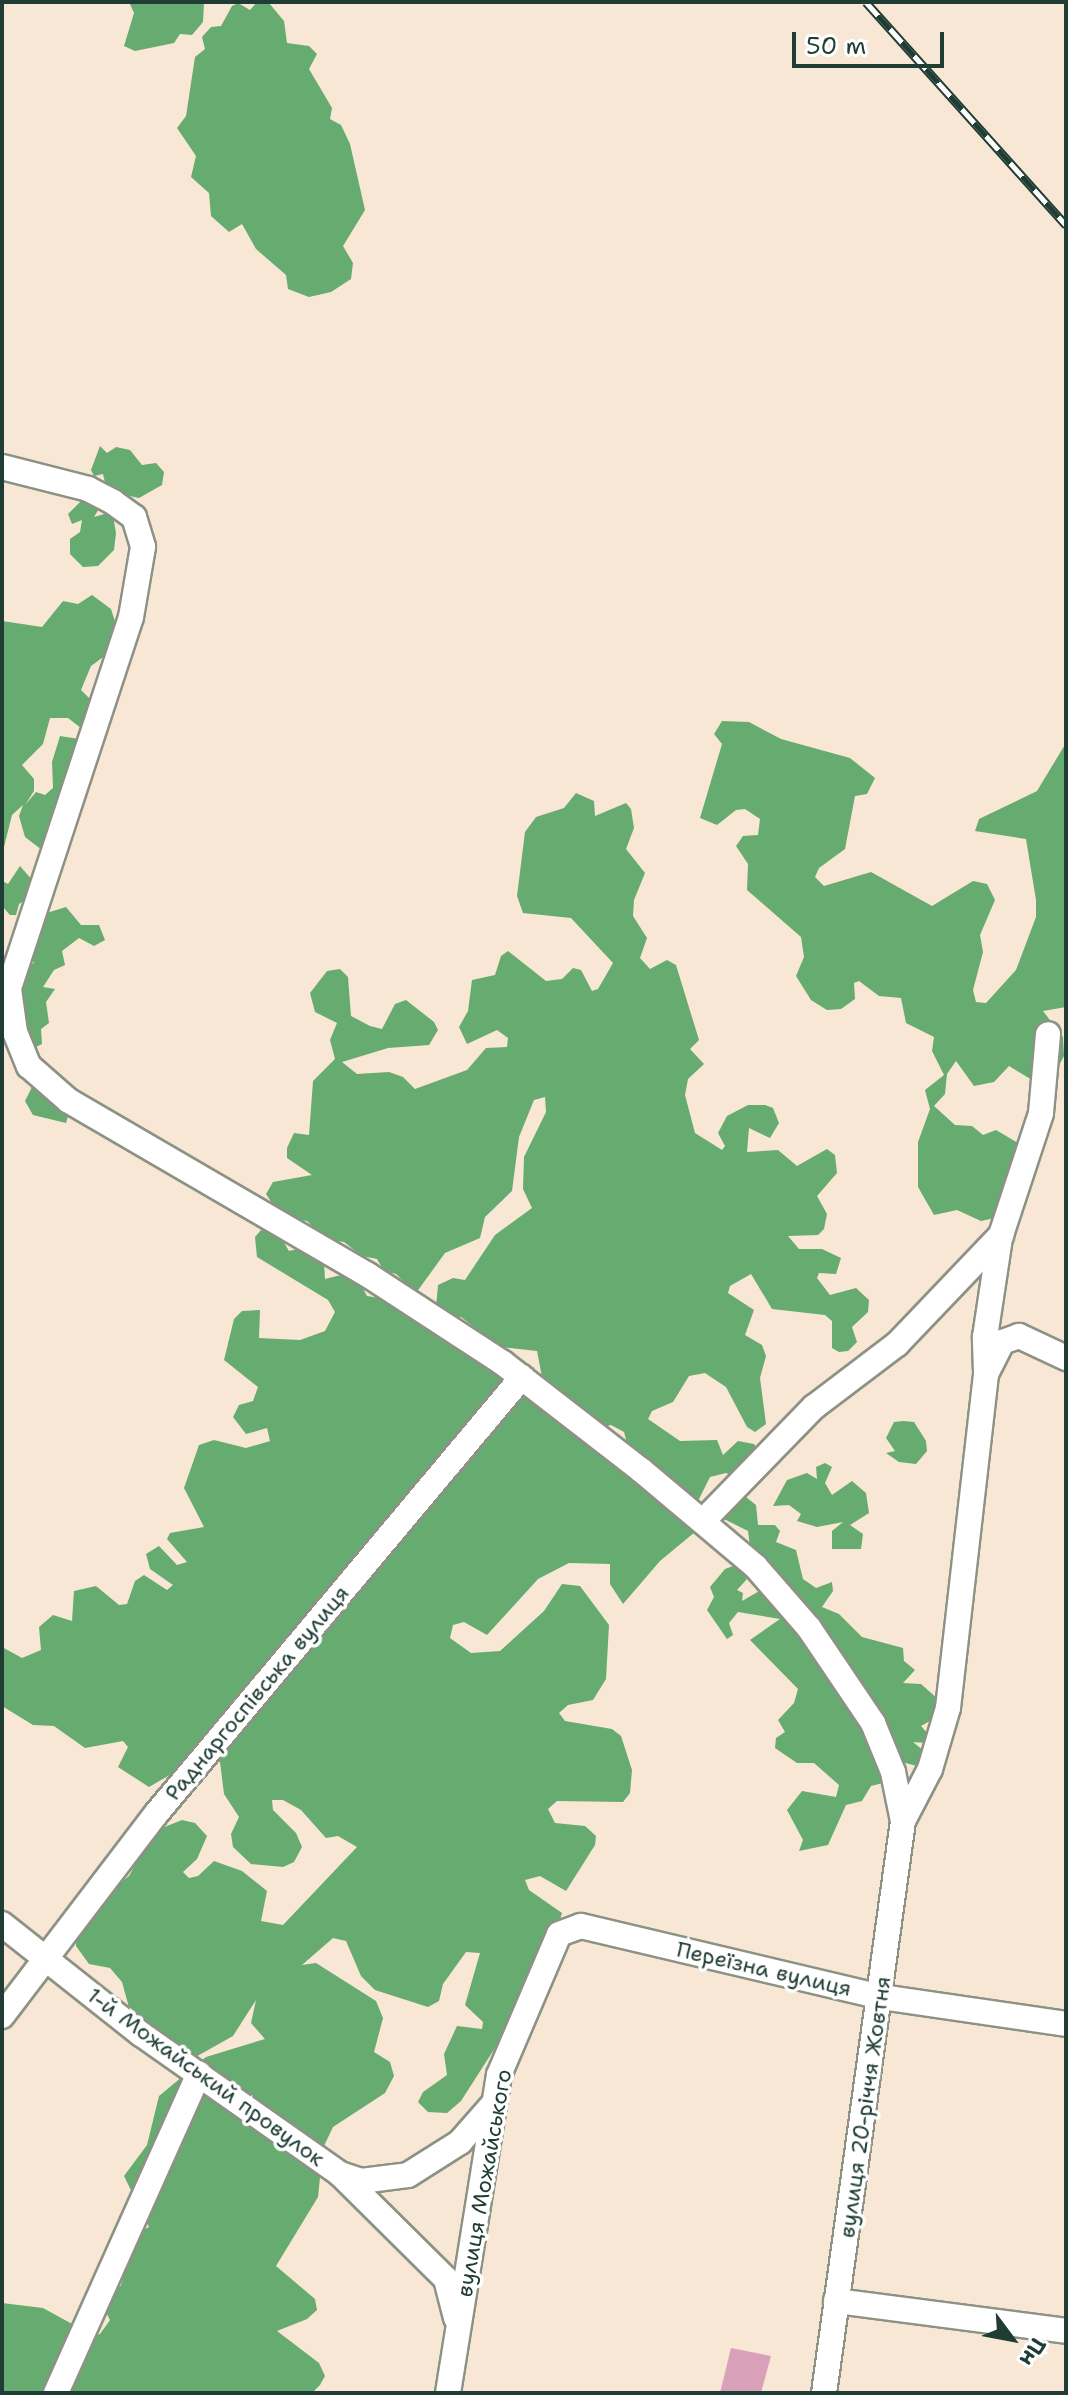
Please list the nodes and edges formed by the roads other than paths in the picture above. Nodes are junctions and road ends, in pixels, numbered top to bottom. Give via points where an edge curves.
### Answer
1 (2, 467) edge
2 (1048, 1034) dead end
3 (1001, 1235) junction
4 (1066, 1358) edge
5 (986, 1374) junction
6 (522, 1377) junction
7 (704, 1520) junction
8 (903, 1821) junction
9 (2, 1924) edge
10 (559, 1934) joint
11 (47, 1960) junction
12 (882, 1997) junction
13 (2, 2016) edge
14 (1066, 2024) edge
15 (199, 2074) junction
16 (495, 2101) junction
17 (340, 2174) junction
18 (836, 2301) junction
19 (459, 2331) junction
20 (1066, 2331) edge
21 (56, 2393) edge
22 (448, 2393) edge
23 (824, 2393) edge

1 - 6 street via 88,489 113,502 134,517 143,547 131,617 9,989 15,1032 29,1066 69,1101 368,1275
2 - 3 street via 1041,1113
3 - 5 street via 985,1337
3 - 7 street via 897,1344 814,1407
4 - 5 street via 1019,1336 1002,1342
5 - 8 street via 948,1708 930,1769
6 - 7 street
6 - 11 street, Раднаргоспівська вулиця via 156,1814
7 - 8 street via 756,1567 845,1678 873,1723 893,1772
8 - 12 street, вулиця 20-річчя Жовтня
9 - 11 street, 1-й Можайський провулок
10 - 12 street, Переїзна вулиця via 581,1926
10 - 16 street, вулиця Можайського via 499,2075
11 - 13 street, Раднаргоспівська вулиця
11 - 15 street, 1-й Можайський провулок
12 - 14 street, Переїзна вулиця
12 - 18 street, вулиця 20-річчя Жовтня
15 - 17 street, 1-й Можайський провулок
15 - 21 street
16 - 17 street, 1-й Можайський провулок via 460,2142 408,2175 361,2181
16 - 19 street, вулиця Можайського
17 - 19 street via 446,2279
18 - 20 street
18 - 23 street, вулиця 20-річчя Жовтня
19 - 22 street, вулиця Можайського

